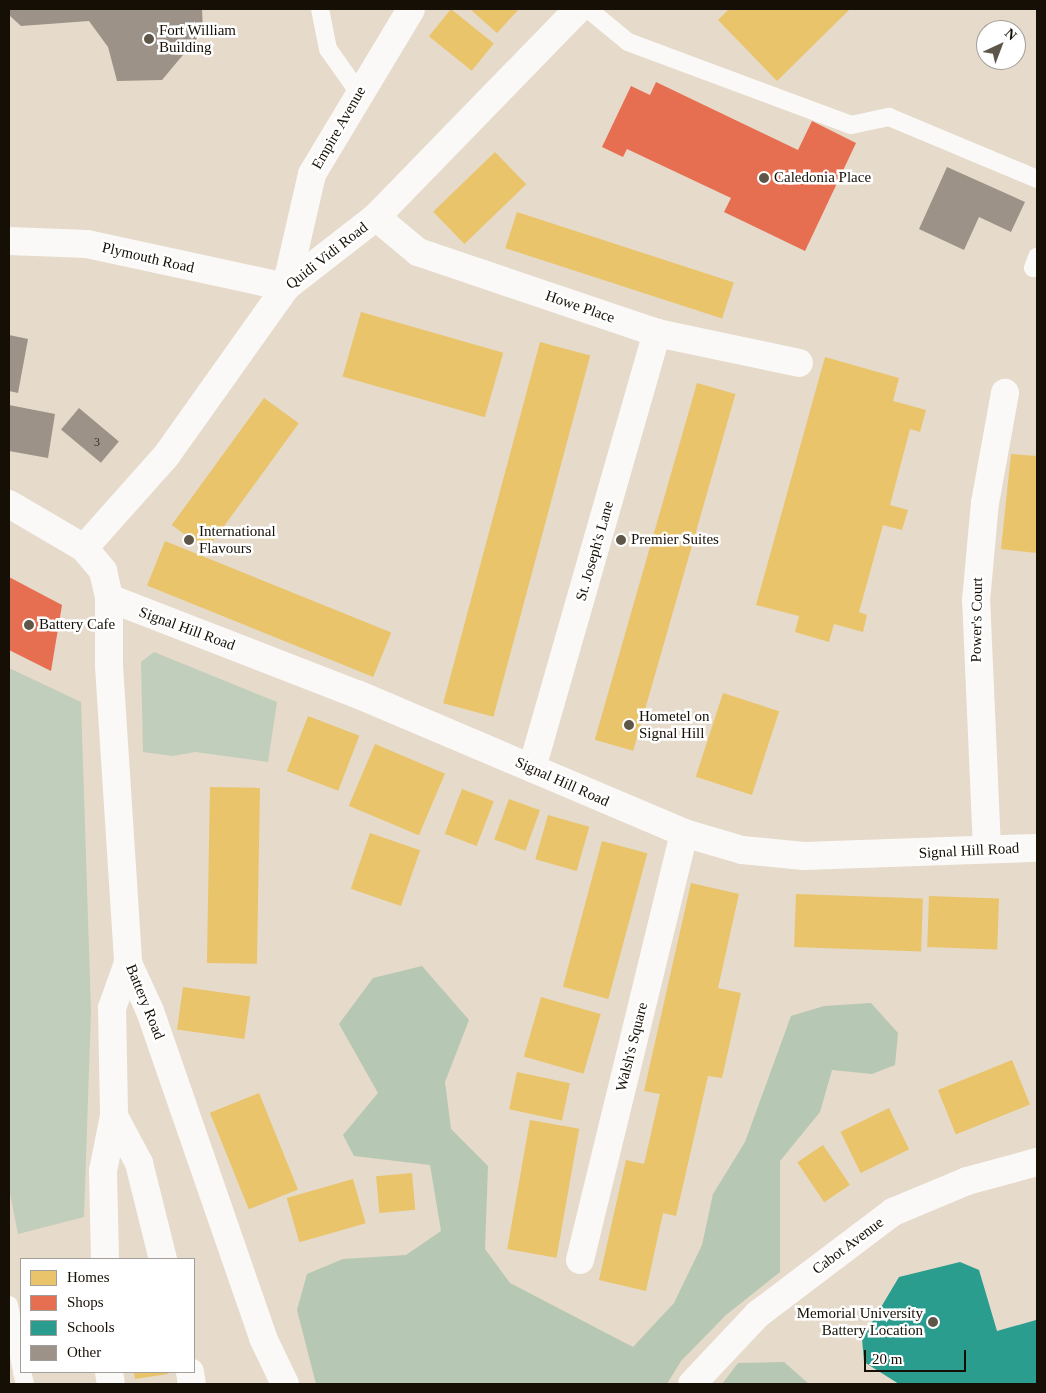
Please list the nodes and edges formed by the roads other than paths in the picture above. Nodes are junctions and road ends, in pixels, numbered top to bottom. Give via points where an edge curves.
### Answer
1 (320, 9) edge
2 (411, 9) edge
3 (578, 9) edge
4 (588, 9) edge
5 (359, 93) junction
6 (1037, 178) edge
7 (376, 217) junction
8 (9, 241) edge
9 (286, 288) junction
10 (657, 333) junction
11 (799, 363) dead end
12 (1005, 393) dead end
13 (9, 504) edge
14 (84, 548) junction
15 (109, 598) junction
16 (532, 768) junction
17 (684, 834) junction
18 (1037, 848) edge
19 (987, 849) junction
20 (128, 963) junction
21 (114, 1116) junction
22 (1037, 1162) edge
23 (104, 1258) edge
24 (163, 1258) edge
25 (580, 1260) dead end
26 (9, 1305) edge
27 (20, 1362) edge
28 (285, 1384) edge
29 (692, 1384) edge

1 - 5 lane via 328,49
2 - 5 street, Empire Avenue
3 - 7 street, Quidi Vidi Road
4 - 6 lane via 637,46 851,124 889,117
5 - 9 street, Empire Avenue via 312,174
7 - 9 street, Quidi Vidi Road
7 - 10 street, Howe Place via 418,252
8 - 9 street, Plymouth Road via 87,244
9 - 14 street, Quidi Vidi Road via 166,456
10 - 11 street, Howe Place
10 - 16 street, St. Joseph's Lane
12 - 19 street, Power's Court via 985,503 976,601
13 - 14 street
14 - 15 street, Battery Road via 103,571
15 - 16 street, Signal Hill Road
15 - 20 street, Battery Road via 109,666
16 - 17 street, Signal Hill Road
17 - 19 street, Signal Hill Road via 742,850 804,856
17 - 25 street, Walsh's Square
18 - 19 street, Signal Hill Road
20 - 21 street via 112,1008
20 - 28 street, Battery Road via 150,1011 264,1338
21 - 23 street via 104,1171
21 - 24 street via 139,1163
22 - 29 street, Cabot Avenue via 967,1181 893,1212 758,1314
26 - 27 lane

